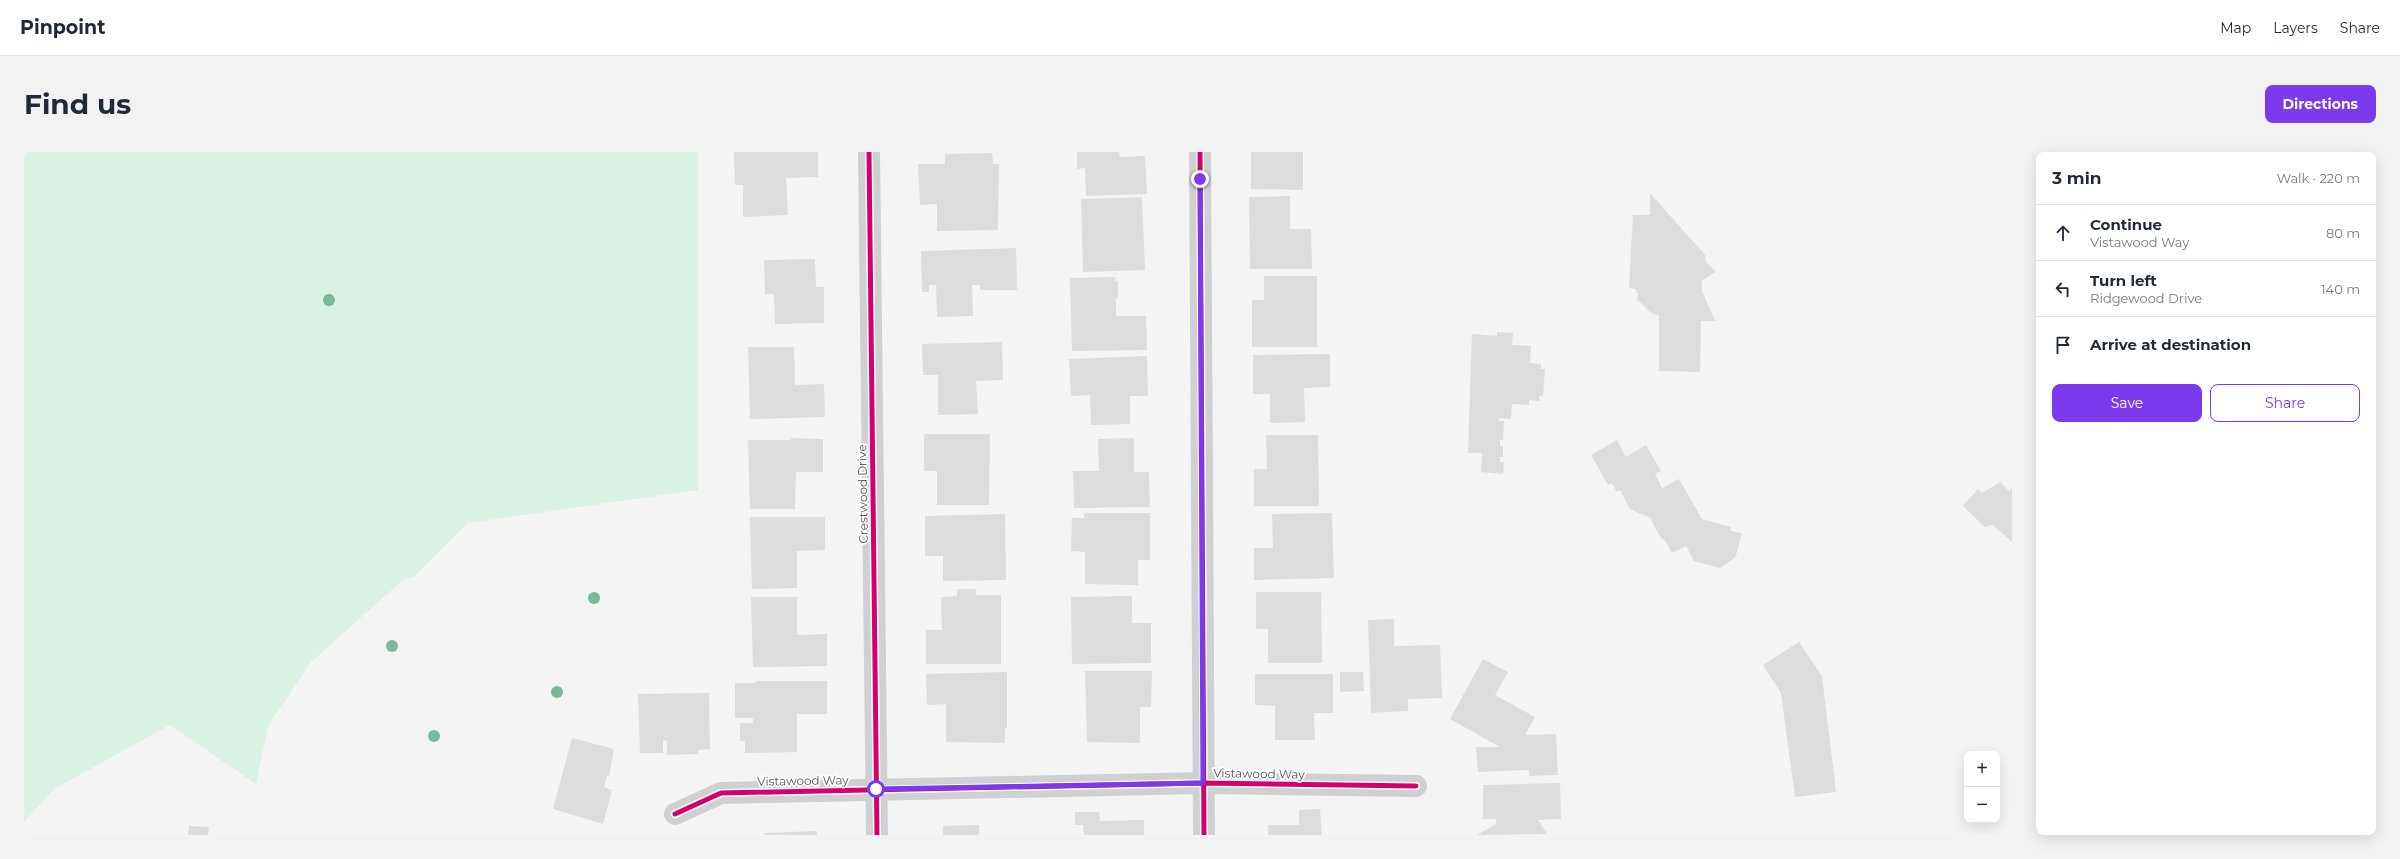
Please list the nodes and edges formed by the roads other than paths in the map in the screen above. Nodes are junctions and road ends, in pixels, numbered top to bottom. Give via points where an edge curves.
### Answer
1 (869, 152) edge
2 (1200, 152) edge
3 (1203, 783) junction
4 (1416, 786) dead end
5 (876, 789) junction
6 (675, 814) dead end
7 (877, 835) edge
8 (1204, 835) edge

1 - 5 street, Crestwood Drive
2 - 3 street
3 - 4 street, Vistawood Way
3 - 5 street, Vistawood Way
3 - 8 street
5 - 6 street, Vistawood Way via 721,793
5 - 7 street, Crestwood Drive

